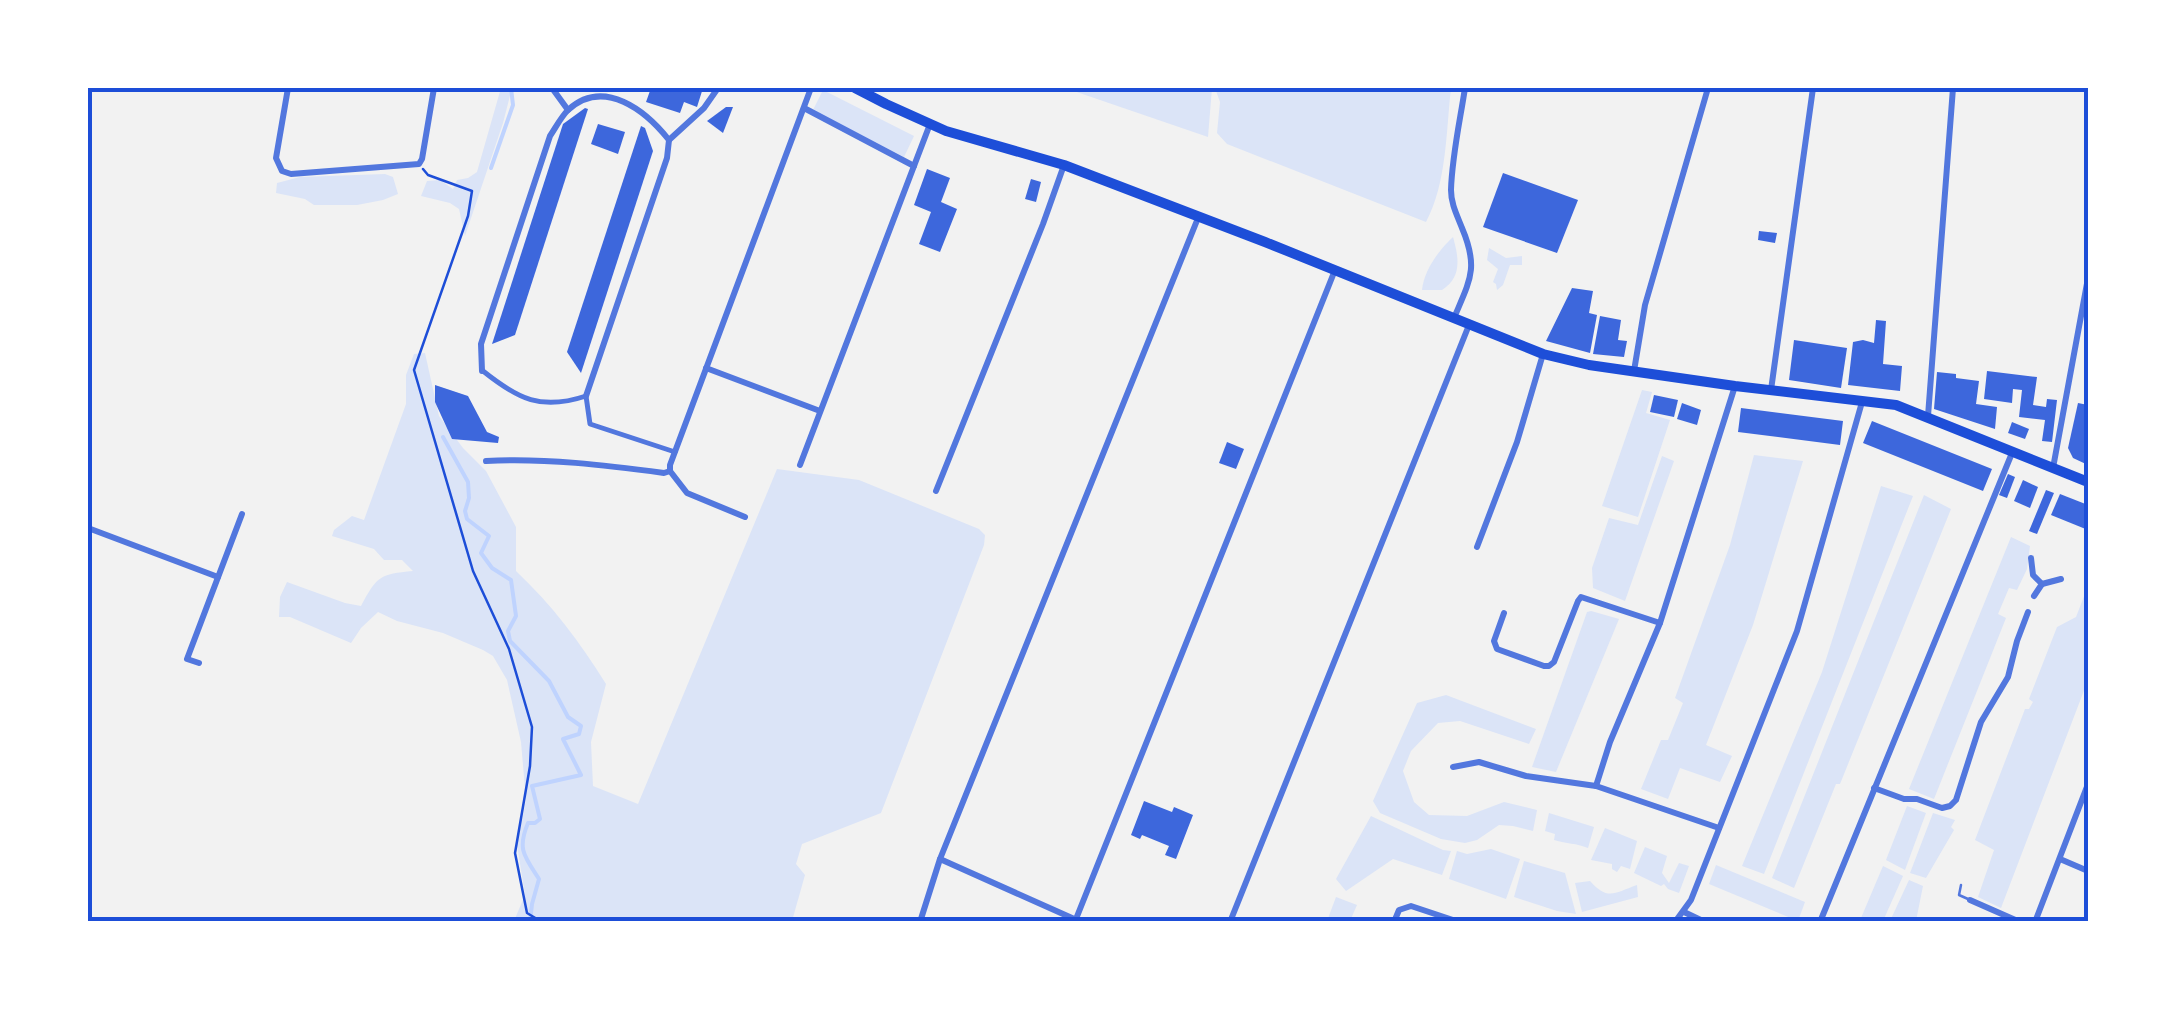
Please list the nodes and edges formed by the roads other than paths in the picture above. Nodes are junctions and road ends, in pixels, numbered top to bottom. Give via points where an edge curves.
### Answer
1 (288, 88) edge
2 (434, 88) edge
3 (552, 88) edge
4 (718, 88) edge
5 (811, 88) edge
6 (855, 88) edge
7 (1464, 88) edge
8 (1708, 88) edge
9 (1812, 88) edge
10 (1953, 88) edge
11 (804, 108) junction
12 (568, 110) junction
13 (930, 124) junction
14 (669, 140) junction
15 (1064, 165) junction
16 (914, 166) junction
17 (1199, 217) junction
18 (1335, 270) junction
19 (2088, 278) edge
20 (1453, 319) junction
21 (1470, 325) junction
22 (1543, 354) junction
23 (706, 368) junction
24 (482, 371) joint
25 (1634, 371) junction
26 (1735, 386) junction
27 (1771, 390) junction
28 (586, 396) junction
29 (1862, 402) junction
30 (820, 410) junction
31 (1928, 416) junction
32 (675, 452) junction
33 (2012, 453) junction
34 (486, 461) dead end
35 (800, 465) dead end
36 (670, 468) junction
37 (2052, 469) junction
38 (2088, 482) edge
39 (936, 491) dead end
40 (242, 514) dead end
41 (745, 516) dead end
42 (88, 528) edge
43 (1477, 547) dead end
44 (2031, 558) dead end
45 (218, 577) junction
46 (2062, 579) dead end
47 (2042, 584) junction
48 (2034, 596) dead end
49 (2028, 612) dead end
50 (1504, 613) dead end
51 (1660, 622) junction
52 (199, 663) dead end
53 (1454, 767) dead end
54 (2088, 784) edge
55 (1596, 786) junction
56 (1874, 788) junction
57 (1719, 828) junction
58 (940, 859) junction
59 (2060, 859) junction
60 (2088, 871) edge
61 (1961, 884) dead end
62 (1970, 900) joint
63 (1684, 912) junction
64 (1078, 920) edge
65 (920, 922) edge
66 (1230, 922) edge
67 (1394, 922) edge
68 (1459, 922) edge
69 (1676, 922) edge
70 (1705, 922) edge
71 (1820, 922) edge
72 (2020, 922) edge
73 (2035, 922) edge

1 - 2 street via 276,158 291,174 419,164
3 - 12 street
4 - 14 street
5 - 11 street
6 - 13 main road
7 - 20 street via 1451,188 1472,262
8 - 25 street via 1645,305
9 - 27 street
10 - 31 street
11 - 16 street
11 - 23 street
12 - 14 street via 612,98 638,108
12 - 24 street via 550,136 481,344
13 - 15 main road
13 - 16 street
14 - 28 street
15 - 17 main road
15 - 39 street
16 - 30 street
17 - 18 main road
17 - 58 street
18 - 20 main road
18 - 64 street
19 - 37 street
20 - 21 main road
21 - 22 main road
21 - 66 street
22 - 25 main road
22 - 43 street
23 - 30 street
23 - 32 street
24 - 28 street via 525,399 566,403
25 - 26 main road
26 - 27 main road
26 - 51 street
27 - 29 main road
28 - 32 street via 590,424
29 - 31 main road
29 - 57 street via 1797,631
30 - 35 street
31 - 33 main road
32 - 36 street
33 - 37 main road
33 - 56 street
34 - 36 street via 664,473
36 - 41 street via 688,493
37 - 38 main road
40 - 45 street
42 - 45 street
44 - 47 street
45 - 52 street via 188,658
46 - 47 street
47 - 48 street
49 - 56 street via 1956,800 1942,808
50 - 51 street via 1497,649 1544,666 1554,662 1581,596
51 - 55 street
53 - 55 street via 1479,762
54 - 59 street
55 - 57 street
56 - 71 street
57 - 63 street
58 - 64 street
58 - 65 street
59 - 60 street
59 - 73 street
61 - 62 lane via 1959,895
62 - 72 street
63 - 69 street
63 - 70 street
67 - 68 street via 1399,910 1412,906

